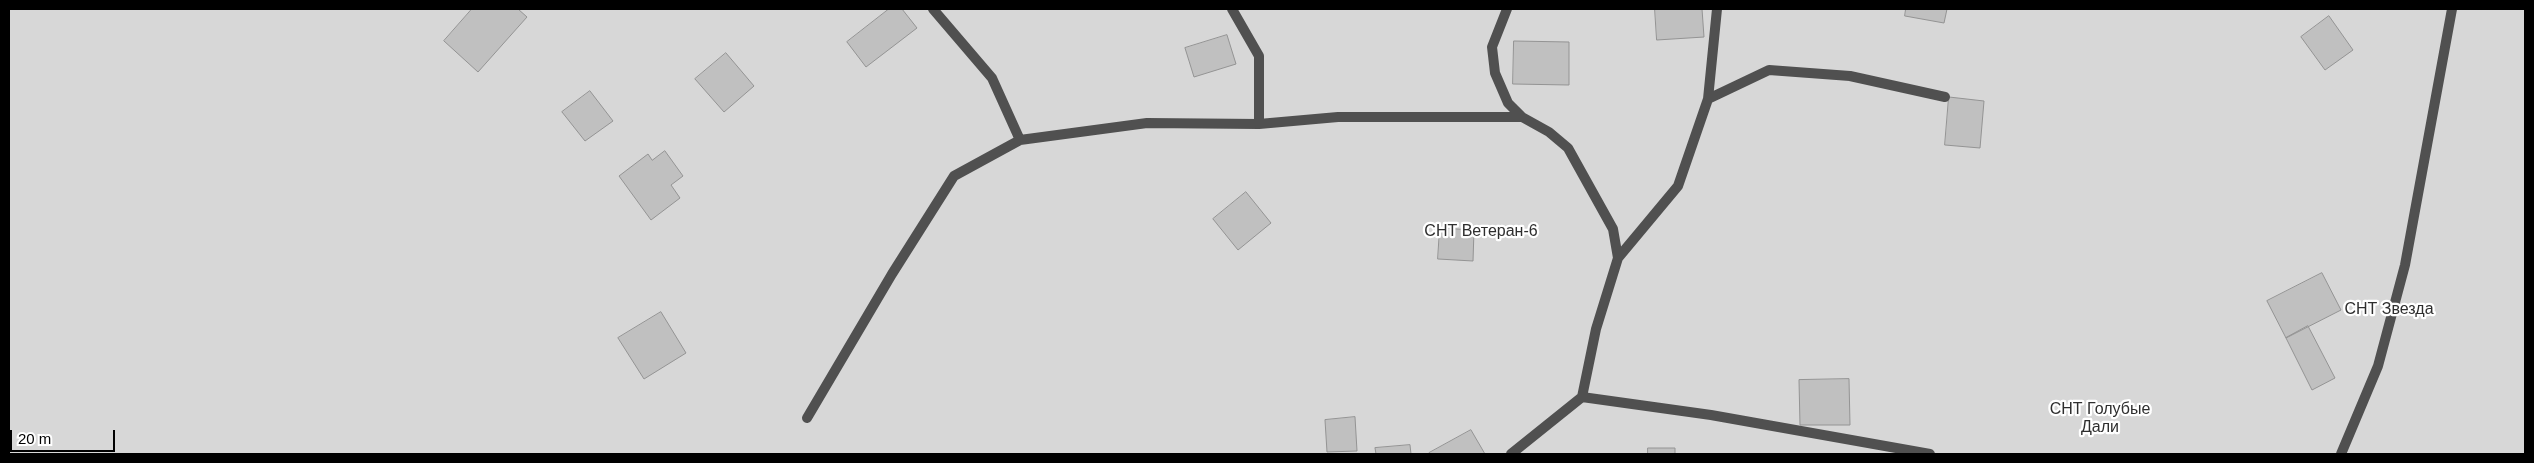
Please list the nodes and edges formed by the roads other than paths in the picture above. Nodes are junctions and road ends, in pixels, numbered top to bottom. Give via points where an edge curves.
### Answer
1 (933, 9) edge
2 (1232, 9) edge
3 (1507, 9) edge
4 (1717, 9) edge
5 (2452, 9) edge
6 (1945, 97) dead end
7 (1708, 99) junction
8 (1522, 118) junction
9 (1259, 124) junction
10 (1020, 140) junction
11 (1618, 258) junction
12 (1582, 397) junction
13 (807, 418) dead end
14 (1511, 454) edge
15 (1930, 454) edge
16 (2341, 454) edge

1 - 10 lane via 992,78
2 - 9 lane via 1259,56
3 - 8 lane via 1492,47 1495,73 1508,103
4 - 7 lane
5 - 16 lane via 2405,265 2378,366
6 - 7 lane via 1850,76 1769,70
7 - 11 lane via 1678,186
8 - 9 lane via 1338,118
8 - 11 lane via 1549,132 1568,148 1613,229
9 - 10 lane via 1147,123
10 - 13 lane via 954,176
11 - 12 lane via 1596,329
12 - 14 lane
12 - 15 lane via 1711,415

